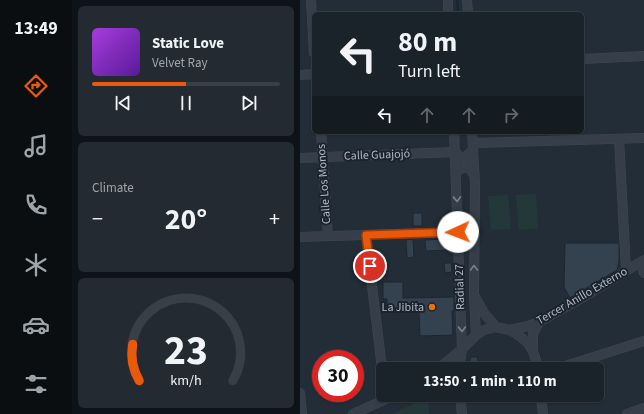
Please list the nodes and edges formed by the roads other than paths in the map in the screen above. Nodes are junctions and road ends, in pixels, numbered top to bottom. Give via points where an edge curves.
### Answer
1 (311, 0) edge
2 (448, 0) edge
3 (467, 0) edge
4 (448, 12) edge
5 (468, 12) edge
6 (312, 18) edge
7 (644, 56) edge
8 (584, 59) edge
9 (312, 74) edge
10 (300, 75) edge
11 (320, 134) edge
12 (454, 134) edge
13 (472, 134) edge
14 (644, 138) edge
15 (619, 139) junction
16 (473, 147) junction
17 (455, 152) junction
18 (323, 157) junction
19 (300, 158) edge
20 (456, 173) junction
21 (474, 175) junction
22 (458, 232) junction
23 (366, 235) junction
24 (328, 236) junction
25 (300, 237) edge
26 (642, 262) edge
27 (626, 270) junction
28 (644, 274) edge
29 (460, 279) junction
30 (474, 296) junction
31 (538, 322) junction
32 (496, 327) junction
33 (510, 330) junction
34 (476, 335) junction
35 (644, 341) edge
36 (462, 349) junction
37 (534, 351) junction
38 (381, 362) edge
39 (446, 362) edge
40 (460, 362) edge
41 (536, 362) edge
42 (578, 362) edge
43 (300, 392) edge
44 (376, 402) edge
45 (461, 402) edge
46 (542, 402) edge
47 (644, 408) edge
48 (302, 414) edge
49 (353, 414) edge
50 (462, 414) edge
51 (543, 414) edge
52 (627, 414) edge

1 - 6 street
2 - 4 street
3 - 5 street
7 - 8 street
9 - 10 street
11 - 18 street, Calle Los Monos
12 - 17 street, Radial 27
13 - 16 street, Radial 27
14 - 15 street
15 - 16 street
15 - 27 street
16 - 17 street, Calle Guajojó via 464,158
16 - 21 street, Radial 27
17 - 18 street, Calle Guajojó
17 - 20 street, Radial 27
18 - 19 street, Calle Guajojó
18 - 24 street, Calle Los Monos
20 - 21 street via 466,167
20 -> 22 street, Radial 27
30 -> 21 street, Radial 27
22 - 23 street
22 - 29 street, Radial 27
23 - 24 street
23 - 38 street
24 - 25 street
26 - 27 street, Tercer Anillo Externo
26 - 28 street
27 - 31 street, Tercer Anillo Externo
29 - 30 street via 466,295
29 -> 36 street, Radial 27
30 - 32 street
30 - 34 street, Radial 27
31 - 33 street, Tercer Anillo Externo
31 - 37 street via 533,334
32 - 33 street, Tercer Anillo Externo
32 - 34 street
33 - 37 street via 523,337
34 - 36 street
35 - 42 street
36 - 39 street
36 - 40 street, Radial 27
37 - 41 street
43 - 48 street
44 - 49 street
45 - 50 street
46 - 51 street
47 - 52 street

